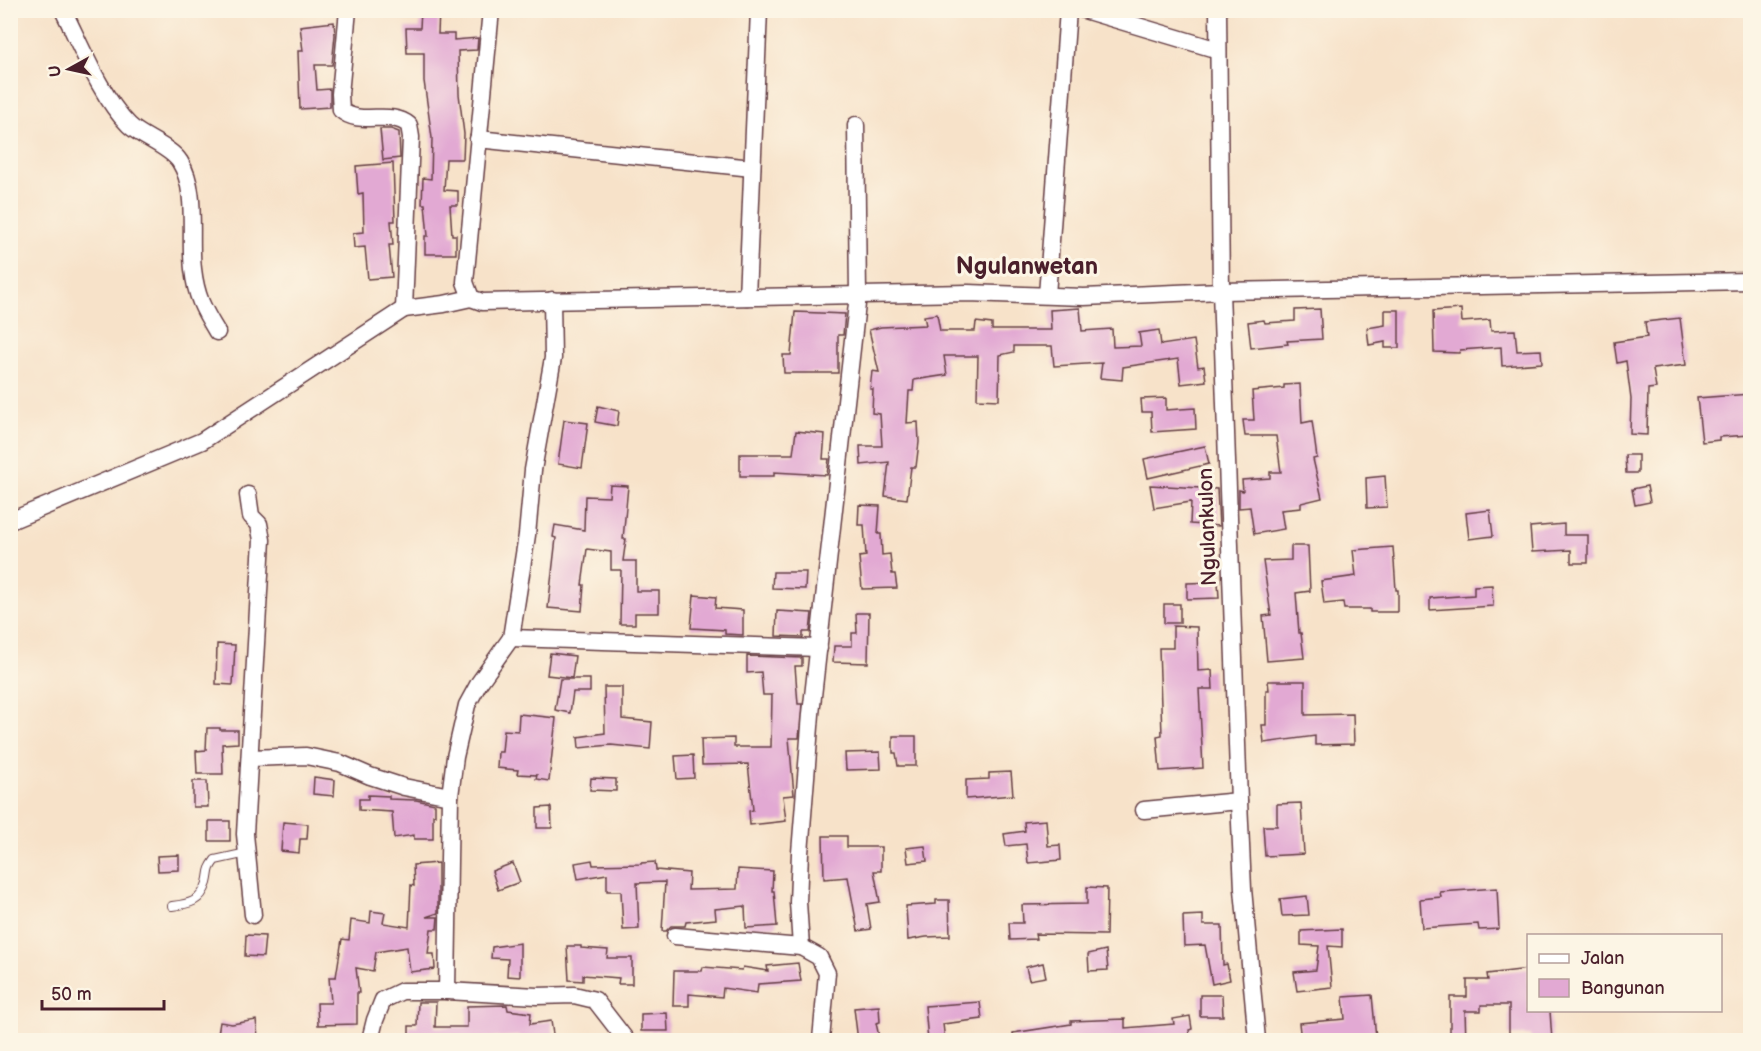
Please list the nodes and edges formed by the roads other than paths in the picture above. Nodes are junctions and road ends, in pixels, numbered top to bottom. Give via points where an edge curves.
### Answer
1 (63, 10) edge
2 (348, 10) edge
3 (490, 10) edge
4 (759, 10) edge
5 (1068, 10) edge
6 (1084, 10) edge
7 (1218, 10) edge
8 (1218, 50) junction
9 (856, 125) dead end
10 (478, 139) junction
11 (752, 168) junction
12 (1750, 281) edge
13 (1221, 291) junction
14 (858, 295) junction
15 (1047, 295) junction
16 (747, 297) junction
17 (471, 298) junction
18 (552, 300) junction
19 (404, 309) junction
20 (217, 332) dead end
21 (248, 495) dead end
22 (10, 520) edge
23 (512, 638) junction
24 (819, 648) junction
25 (250, 758) junction
26 (450, 796) junction
27 (1239, 801) junction
28 (1144, 810) dead end
29 (247, 853) junction
30 (172, 906) dead end
31 (253, 915) dead end
32 (675, 936) dead end
33 (801, 947) junction
34 (447, 991) junction
35 (370, 1041) edge
36 (626, 1041) edge
37 (820, 1041) edge
38 (1257, 1041) edge

1 - 20 street via 104,91 129,126 180,161 191,192 193,269 200,304
2 - 19 street via 341,110 356,118 402,119 409,125
3 - 10 street
4 - 11 street
5 - 15 street
6 - 8 street
7 - 8 street, Ngulankulon
8 - 13 street, Ngulankulon
9 - 14 street
10 - 11 street
10 - 17 street via 465,282
11 - 16 street
12 - 13 street
13 - 15 street
13 - 27 street, Ngulankulon
14 - 15 street
14 - 16 street
14 - 24 street
16 - 18 street
17 - 18 street via 482,302
17 - 19 street
18 - 23 street via 553,358 533,470
19 - 22 street via 202,441
21 - 25 street via 251,516 258,524 262,540
23 - 24 street
23 - 26 street via 467,705 454,757
24 - 33 street via 800,854
25 - 26 street via 306,756 340,763 404,787
25 - 29 street
26 - 34 street
27 - 28 street
27 - 38 street, Ngulankulon
29 - 30 lane via 215,860 207,870 207,882 199,896 191,903
29 - 31 street
32 - 33 street
33 - 37 street via 819,957 827,974
34 - 35 street via 402,991 383,1000
34 - 36 street via 585,997 595,1000

